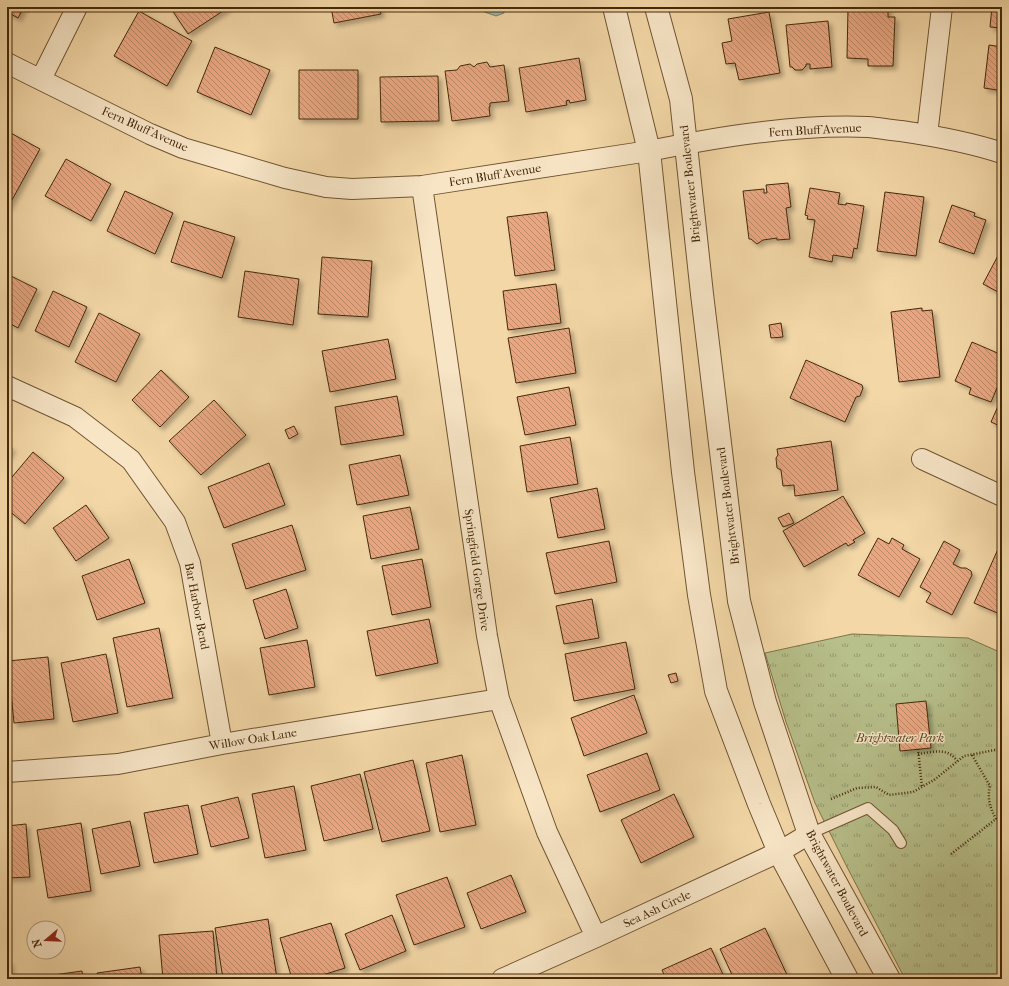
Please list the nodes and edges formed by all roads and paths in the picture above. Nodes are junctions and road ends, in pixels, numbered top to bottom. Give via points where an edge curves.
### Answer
1 (77, 7) edge
2 (614, 7) edge
3 (656, 7) edge
4 (942, 7) edge
5 (7, 63) edge
6 (41, 79) junction
7 (927, 135) junction
8 (686, 144) junction
9 (649, 151) junction
10 (1002, 153) edge
11 (422, 186) junction
12 (7, 386) edge
13 (922, 459) dead end
14 (1002, 496) edge
15 (500, 699) junction
16 (222, 744) junction
17 (918, 749) dead end
18 (1002, 751) edge
19 (918, 754) junction
20 (972, 754) junction
21 (957, 761) junction
22 (7, 772) edge
23 (922, 787) junction
24 (831, 799) dead end
25 (809, 834) junction
26 (901, 843) dead end
27 (779, 852) junction
28 (951, 854) dead end
29 (596, 937) junction
30 (502, 979) edge
31 (847, 979) edge
32 (889, 979) edge

1 - 6 street
2 - 9 street
3 - 8 street, Brightwater Boulevard via 681,99
4 - 7 street
5 - 6 street, Fern Bluff Avenue
6 - 11 street, Fern Bluff Avenue via 182,148 285,178 326,187 352,189
7 - 8 street, Fern Bluff Avenue via 869,127 816,128
7 - 10 street, Fern Bluff Avenue via 982,146
8 - 9 street, Fern Bluff Avenue
8 - 25 street, Brightwater Boulevard via 739,601 765,702
9 - 11 street, Fern Bluff Avenue
9 - 27 street via 683,472 699,595 716,691
11 - 15 street, Springfield Gorge Drive via 487,636
12 - 16 street, Bar Harbor Bend via 75,417 131,460 175,522 190,563
13 - 14 street
15 - 16 street, Willow Oak Lane
15 - 29 street, Springfield Gorge Drive via 547,832
16 - 22 street, Willow Oak Lane via 118,764
17 - 19 path
18 - 20 path
19 - 21 path via 946,752 953,755
19 - 23 path
20 - 21 path
20 - 28 path via 990,786 989,803 996,819
21 - 23 path
23 - 24 path via 913,792 890,795 876,787 858,788
25 - 26 lane via 868,808 893,830
25 - 27 street, Sea Ash Circle
25 - 32 street, Brightwater Boulevard
27 - 29 street, Sea Ash Circle
27 - 31 street
29 - 30 street, Sea Ash Circle

